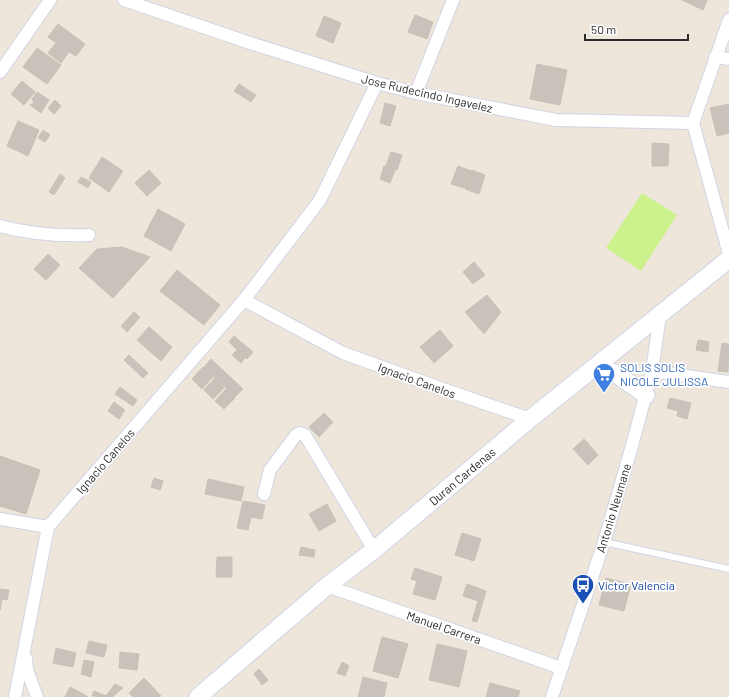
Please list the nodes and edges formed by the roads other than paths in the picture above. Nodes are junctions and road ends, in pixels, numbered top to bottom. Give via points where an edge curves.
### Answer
1 (50, 0) edge
2 (124, 0) edge
3 (453, 0) edge
4 (729, 20) edge
5 (715, 57) junction
6 (729, 59) edge
7 (0, 72) edge
8 (377, 83) junction
9 (416, 93) junction
10 (693, 123) junction
11 (0, 226) edge
12 (89, 235) dead end
13 (729, 254) edge
14 (729, 259) edge
15 (244, 300) junction
16 (660, 315) junction
17 (596, 366) junction
18 (652, 371) junction
19 (729, 382) edge
20 (646, 395) junction
21 (530, 419) junction
22 (264, 494) dead end
23 (0, 519) edge
24 (48, 527) junction
25 (604, 542) junction
26 (374, 550) junction
27 (729, 569) edge
28 (327, 586) junction
29 (24, 651) junction
30 (561, 668) junction
31 (15, 697) edge
32 (37, 697) edge
33 (198, 697) edge
34 (552, 697) edge

1 - 7 street
2 - 8 street, Jose Rudecindo Ingavelez
3 - 9 street
4 - 5 street
5 - 6 street
5 - 10 street
8 - 9 street, Jose Rudecindo Ingavelez
8 - 15 street, Ignacio Canelos via 320,200
9 - 10 street, Jose Rudecindo Ingavelez via 556,120
10 - 13 street
11 - 12 street via 60,236
14 - 16 street, Duran Cardenas
15 - 21 street, Ignacio Canelos via 343,353
15 - 24 street, Ignacio Canelos
16 - 17 street, Duran Cardenas
16 - 18 street, Antonio Neumane
17 - 20 street via 616,374
17 - 21 street, Duran Cardenas
18 - 19 street
18 - 20 street, Antonio Neumane
20 - 25 street, Antonio Neumane
21 - 26 street, Duran Cardenas
22 - 26 street via 270,470 296,435 305,435
23 - 24 street
24 - 29 street, Ignacio Canelos
25 - 27 lane
25 - 30 street, Antonio Neumane
26 - 28 street, Duran Cardenas
28 - 30 street, Manuel Carrera
28 - 33 street, Duran Cardenas
29 - 31 street, Ignacio Canelos
29 - 32 street, Ignacio Canelos
30 - 34 street, Antonio Neumane

